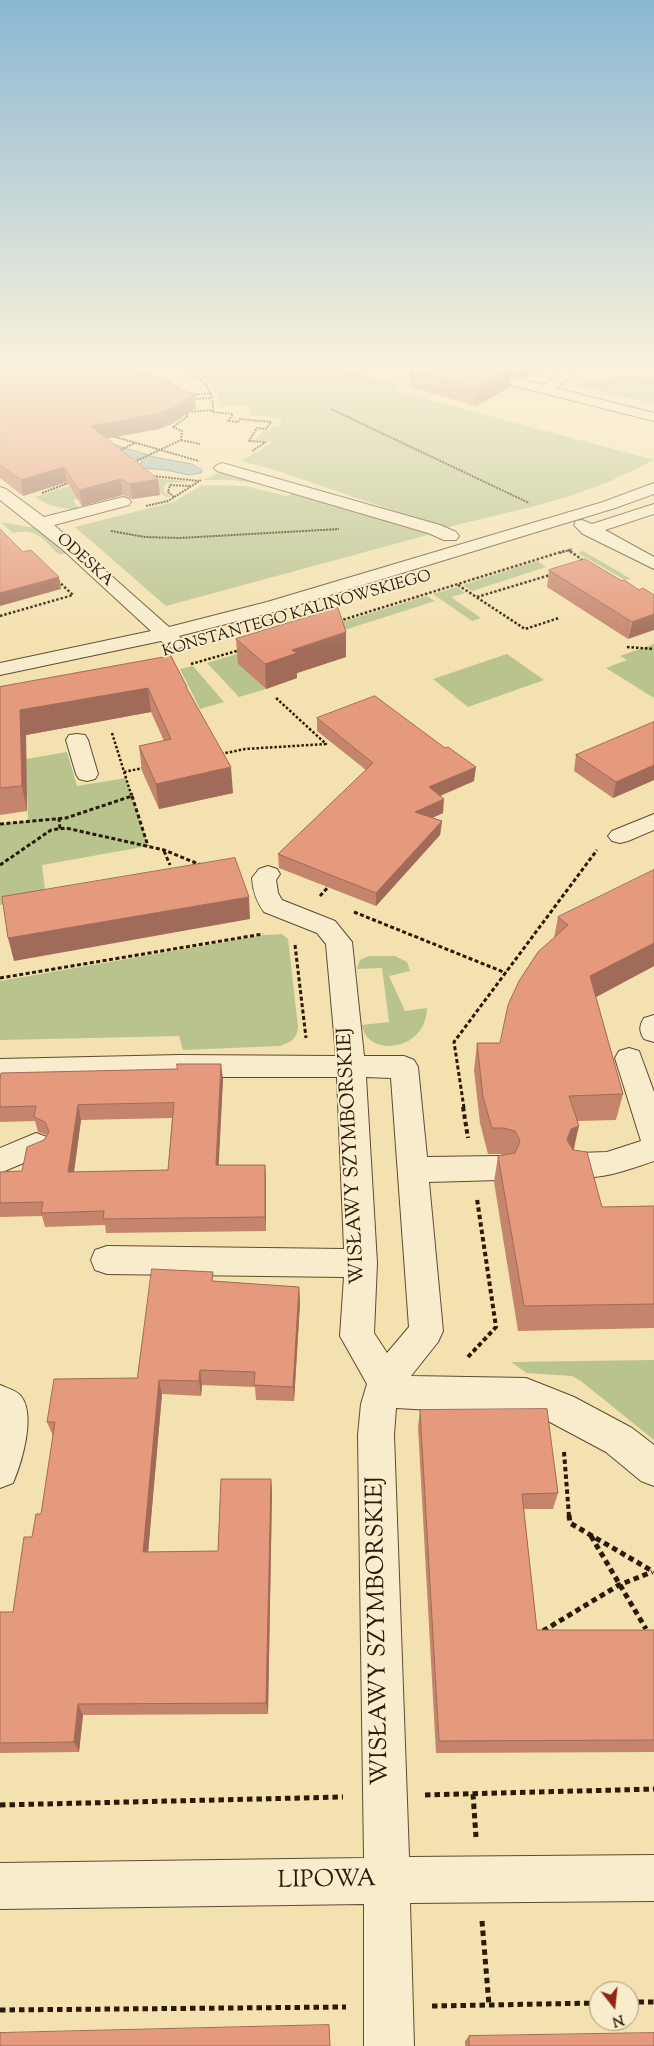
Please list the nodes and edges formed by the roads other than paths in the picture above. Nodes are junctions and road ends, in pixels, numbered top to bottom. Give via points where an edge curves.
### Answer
1 (222, 468) road end
2 (654, 488) edge
3 (0, 492) edge
4 (123, 502) edge
5 (654, 509) edge
6 (567, 517) junction
7 (42, 522) junction
8 (591, 530) junction
9 (450, 536) dead end
10 (570, 543) road end
11 (654, 564) edge
12 (286, 621) dead end
13 (266, 626) dead end
14 (165, 634) junction
15 (187, 653) joint
16 (156, 654) dead end
17 (0, 669) edge
18 (77, 740) dead end
19 (87, 774) dead end
20 (654, 821) edge
21 (620, 836) road end
22 (268, 874) dead end
23 (654, 1025) edge
24 (654, 1032) edge
25 (629, 1058) dead end
26 (351, 1066) junction
27 (0, 1070) edge
28 (654, 1138) edge
29 (36, 1145) edge
30 (654, 1149) edge
31 (0, 1161) edge
32 (578, 1165) edge
33 (486, 1168) road end
34 (412, 1170) junction
35 (107, 1260) dead end
36 (361, 1263) junction
37 (384, 1386) junction
38 (0, 1402) edge
39 (654, 1468) edge
40 (0, 1470) edge
41 (654, 1878) edge
42 (387, 1881) junction
43 (0, 1886) edge
44 (389, 2026) edge

1 - 9 street
2 - 6 street, KONSTANTEGO KALINOWSKIEGO
3 - 7 street, ODESKA
4 - 7 street
5 - 8 street
6 - 8 street
6 - 14 street, KONSTANTEGO KALINOWSKIEGO via 274,606
7 - 14 street, ODESKA
8 - 10 street
8 - 11 street
12 - 13 street, KONSTANTEGO KALINOWSKIEGO
14 - 15 street, ODESKA
14 - 17 street, KONSTANTEGO KALINOWSKIEGO
15 - 16 street, KONSTANTEGO KALINOWSKIEGO
18 - 19 street
20 - 21 street
22 - 26 street, WISŁAWY SZYMBORSKIEJ via 264,878 267,900 273,906 326,927 339,942
23 - 24 street
25 - 28 street
26 - 27 street
26 - 34 street, WISŁAWY SZYMBORSKIEJ via 404,1067
26 - 36 street, WISŁAWY SZYMBORSKIEJ
29 - 31 street
30 - 32 street via 607,1164
33 - 34 street
34 - 37 street, WISŁAWY SZYMBORSKIEJ via 426,1331
35 - 36 street
36 - 37 street, WISŁAWY SZYMBORSKIEJ via 357,1336
37 - 39 street via 432,1394 526,1394 561,1408 619,1440
37 - 42 street, WISŁAWY SZYMBORSKIEJ via 376,1435
38 - 40 street via 8,1408 11,1416
41 - 42 street, LIPOWA
42 - 43 street, LIPOWA
42 - 44 street, WISŁAWY SZYMBORSKIEJ

